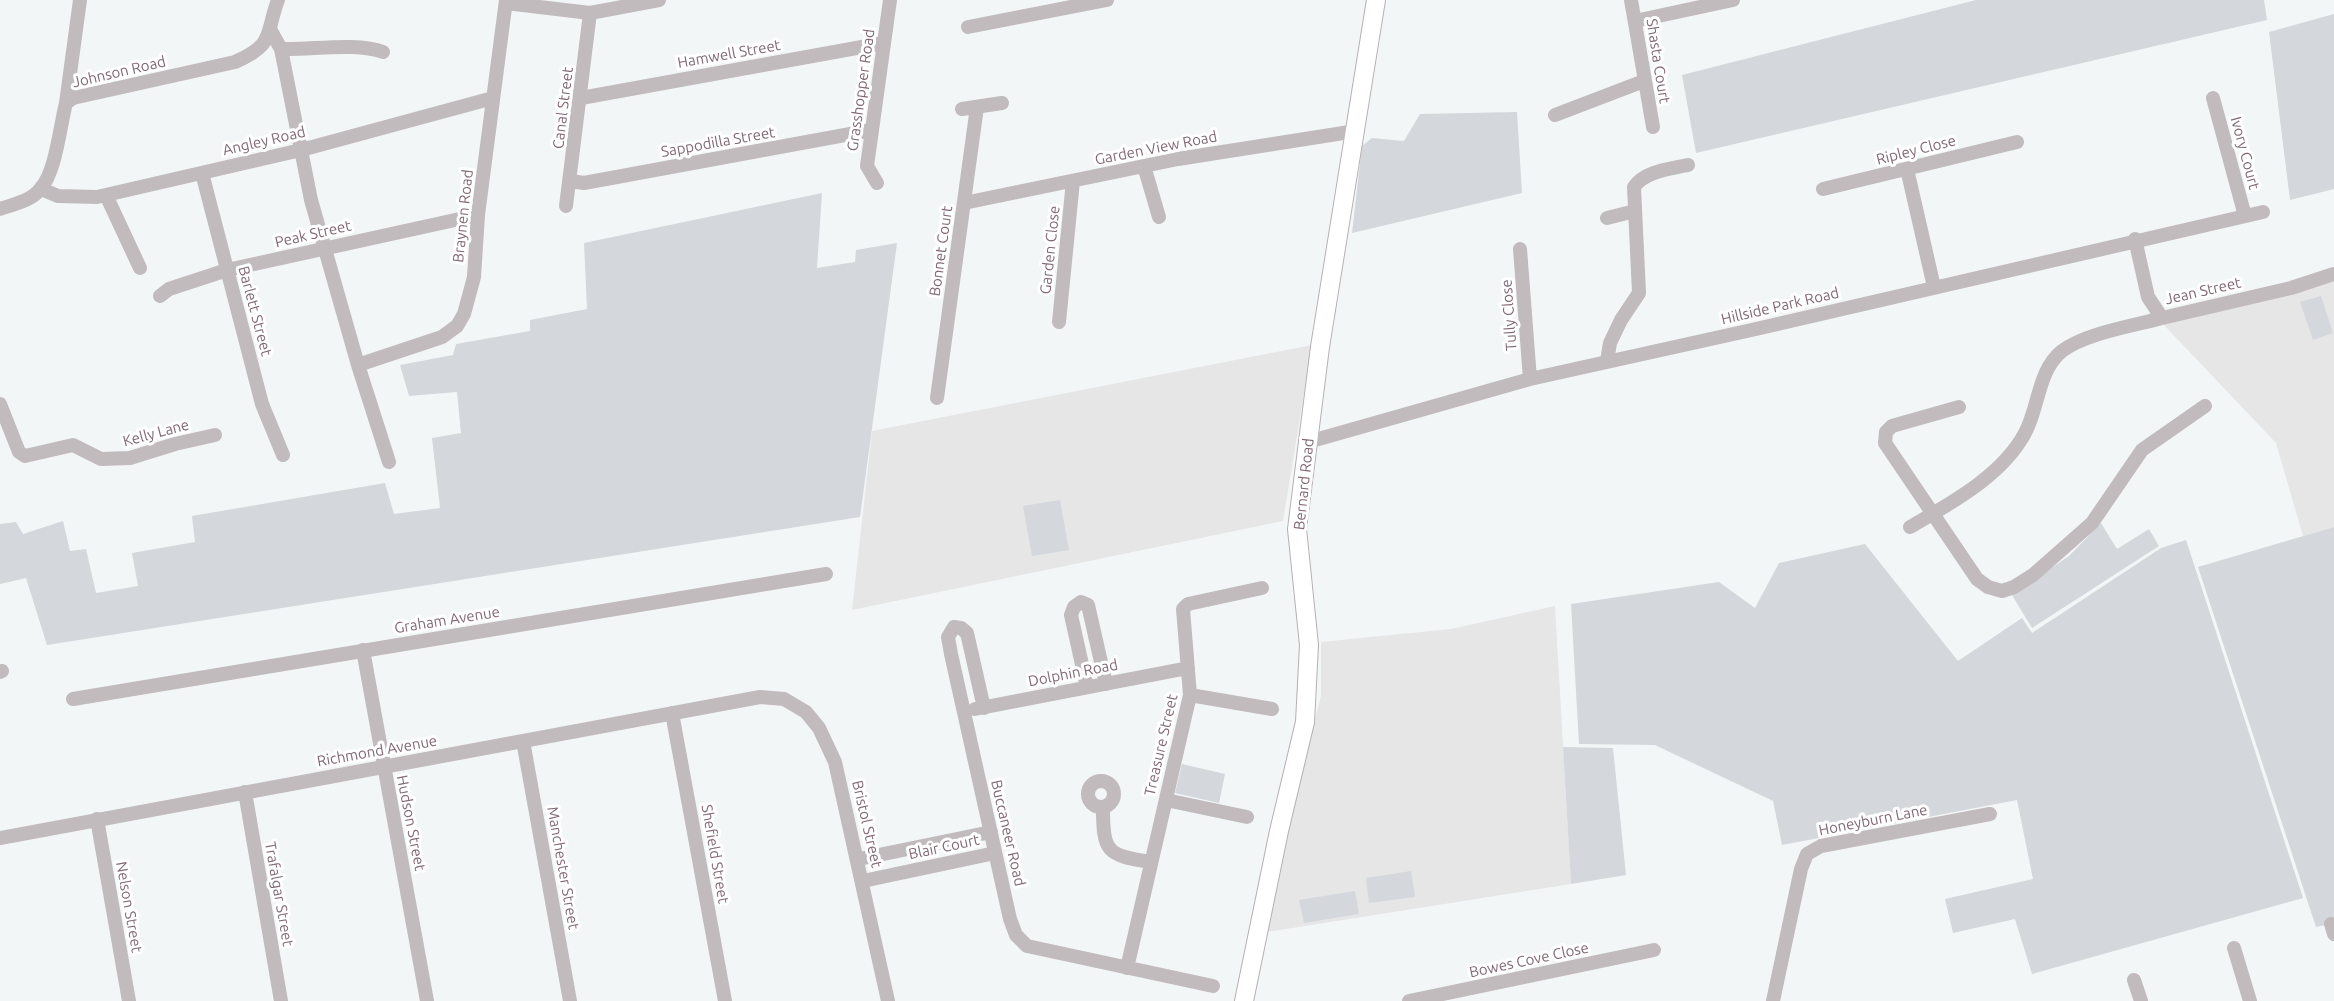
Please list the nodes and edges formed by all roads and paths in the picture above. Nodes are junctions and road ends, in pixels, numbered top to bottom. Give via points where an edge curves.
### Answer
1 (80, 0) edge
2 (278, 0) edge
3 (659, 0) edge
4 (890, 0) edge
5 (1107, 0) edge
6 (1376, 0) edge
7 (1631, 0) edge
8 (1733, 0) edge
9 (506, 2) edge
10 (590, 13) junction
11 (1635, 21) junction
12 (968, 27) dead end
13 (271, 31) junction
14 (884, 43) junction
15 (281, 49) junction
16 (383, 52) dead end
17 (1644, 81) junction
18 (493, 98) junction
19 (580, 98) junction
20 (2213, 98) dead end
21 (66, 103) junction
22 (1002, 103) dead end
23 (977, 107) junction
24 (962, 109) dead end
25 (1556, 115) dead end
26 (1653, 127) dead end
27 (872, 130) junction
28 (1356, 131) junction
29 (2017, 142) dead end
30 (301, 150) junction
31 (1688, 165) dead end
32 (1144, 166) junction
33 (1907, 169) junction
34 (202, 173) junction
35 (571, 180) junction
36 (1073, 181) junction
37 (878, 183) dead end
38 (41, 189) junction
39 (1823, 189) dead end
40 (106, 195) junction
41 (964, 203) junction
42 (566, 206) dead end
43 (0, 209) edge
44 (1635, 212) junction
45 (2263, 212) dead end
46 (478, 214) junction
47 (2245, 216) junction
48 (1159, 217) dead end
49 (1607, 219) dead end
50 (2135, 239) junction
51 (324, 248) junction
52 (1520, 249) dead end
53 (140, 268) dead end
54 (227, 270) junction
55 (2334, 274) edge
56 (1934, 287) junction
57 (160, 296) dead end
58 (2162, 318) junction
59 (1059, 322) dead end
60 (1607, 361) junction
61 (358, 365) junction
62 (1530, 379) junction
63 (937, 398) dead end
64 (0, 404) edge
65 (2205, 406) dead end
66 (1959, 407) dead end
67 (215, 435) dead end
68 (1308, 442) junction
69 (283, 455) dead end
70 (389, 462) dead end
71 (1933, 513) junction
72 (1910, 527) dead end
73 (826, 574) dead end
74 (1262, 588) dead end
75 (363, 651) junction
76 (1188, 668) junction
77 (1106, 684) junction
78 (1087, 687) junction
79 (1190, 695) junction
80 (759, 697) joint
81 (74, 699) dead end
82 (984, 708) junction
83 (1272, 709) dead end
84 (964, 712) junction
85 (672, 713) junction
86 (523, 741) junction
87 (384, 766) junction
88 (245, 792) junction
89 (1166, 800) junction
90 (1103, 807) dead end
91 (1990, 814) dead end
92 (1247, 817) dead end
93 (97, 819) junction
94 (991, 831) junction
95 (0, 837) edge
96 (996, 853) junction
97 (858, 859) junction
98 (1151, 862) junction
99 (863, 881) junction
100 (2234, 948) dead end
101 (1654, 950) dead end
102 (1127, 968) junction
103 (2134, 980) dead end
104 (1214, 986) dead end
105 (129, 1001) edge
106 (281, 1001) edge
107 (427, 1001) edge
108 (570, 1001) edge
109 (725, 1001) edge
110 (888, 1001) edge
111 (1244, 1001) edge
112 (1409, 1001) edge
113 (1773, 1001) edge
114 (2141, 1001) edge
115 (2250, 1001) edge

1 - 21 street
2 - 13 street
3 - 10 street
4 - 14 street, Grasshopper Road
5 - 12 street
6 - 28 main road, Bernard Road
7 - 11 street, Shasta Court
8 - 11 street
9 - 10 street
9 - 18 street, Braynen Road
10 - 19 street, Canal Street
11 - 17 street, Shasta Court
13 - 15 street
13 - 21 street, Johnson Road via 262,45 235,62 79,96
14 - 19 street, Hamwell Street
14 - 27 street, Grasshopper Road
15 - 16 street via 368,46
15 - 30 street
17 - 25 street
17 - 26 street, Shasta Court
18 - 30 street, Angley Road
18 - 46 street, Braynen Road
19 - 35 street, Canal Street
20 - 47 street, Ivory Court
21 - 38 street, Johnson Road via 50,170
22 - 23 street
23 - 24 street
23 - 41 street, Bonnet Court
27 - 35 street, Sappodilla Street via 584,183
27 - 37 street, Grasshopper Road via 867,166
28 - 32 street, Garden View Road
28 - 68 main road, Bernard Road
29 - 33 street, Ripley Close
30 - 34 street, Angley Road
30 - 51 street
31 - 44 street via 1639,179 1634,187
32 - 36 street, Garden View Road
32 - 48 street
33 - 39 street, Ripley Close
33 - 56 street
34 - 40 street, Angley Road
34 - 54 street, Barlett Street
35 - 42 street, Canal Street
36 - 41 street, Garden View Road
36 - 59 street, Garden Close
38 - 40 street, Angley Road via 58,196
38 - 43 street via 24,202
40 - 53 street
41 - 63 street, Bonnet Court
44 - 49 street
44 - 60 street via 1639,293 1617,327
45 - 47 street, Hillside Park Road
46 - 51 street, Peak Street
46 - 61 street, Braynen Road via 474,277 457,326 442,337
47 - 50 street, Hillside Park Road
50 - 56 street, Hillside Park Road
50 - 58 street, Jean Street via 2148,297
51 - 54 street, Peak Street
51 - 61 street
52 - 62 street, Tully Close
54 - 57 street, Peak Street via 169,289
54 - 69 street, Barlett Street via 262,404
55 - 58 street, Jean Street
56 - 60 street, Hillside Park Road
58 - 71 street via 2083,340 2062,351 2051,363 2029,425 2014,450 1987,476
60 - 62 street, Hillside Park Road
61 - 70 street
62 - 68 street, Hillside Park Road
64 - 67 street, Kelly Lane via 19,452 25,456 73,445 101,459 130,459
65 - 71 street via 2142,450 2086,530 2010,589 1995,589 1977,579
66 - 71 street via 1897,424 1885,436 1892,456
68 - 111 main road, Bernard Road via 1297,529 1309,645 1305,722
71 - 72 street
73 - 75 street, Graham Avenue
74 - 76 street, Treasure Street via 1185,606 1181,612
75 - 81 street, Graham Avenue
75 - 87 street, Hudson Street
76 - 77 street, Dolphin Road
76 - 79 street, Treasure Street
77 - 78 street, Dolphin Road
77 - 78 street via 1093,616 1088,605 1081,602 1071,615
78 - 82 street, Dolphin Road
79 - 83 street
79 - 89 street, Treasure Street
80 - 85 street, Richmond Avenue
80 - 97 street, Bristol Street via 792,702 819,728 835,762
82 - 84 street, Dolphin Road
82 - 84 street, Buccaneer Road via 966,633 954,627 948,637
84 - 94 street, Buccaneer Road
85 - 86 street, Richmond Avenue
85 - 109 street, Shefield Street
86 - 87 street, Richmond Avenue
86 - 108 street, Manchester Street
87 - 88 street, Richmond Avenue
87 - 107 street, Hudson Street
88 - 93 street, Richmond Avenue
88 - 106 street, Trafalgar Street
89 - 92 street
89 - 98 street, Treasure Street
90 - 98 street via 1103,836 1110,852
91 - 113 street, Honeyburn Lane via 1821,846 1807,854
93 - 95 street, Richmond Avenue
93 - 105 street, Nelson Street
94 - 96 street, Buccaneer Road
94 - 97 street, Blair Court
96 - 99 street, Blair Court
96 - 102 street, Buccaneer Road via 1013,929 1023,943
97 - 99 street, Bristol Street
98 - 102 street, Treasure Street
99 - 110 street, Bristol Street
100 - 115 street
101 - 112 street, Bowes Cove Close
102 - 104 street, Buccaneer Road
103 - 114 street

